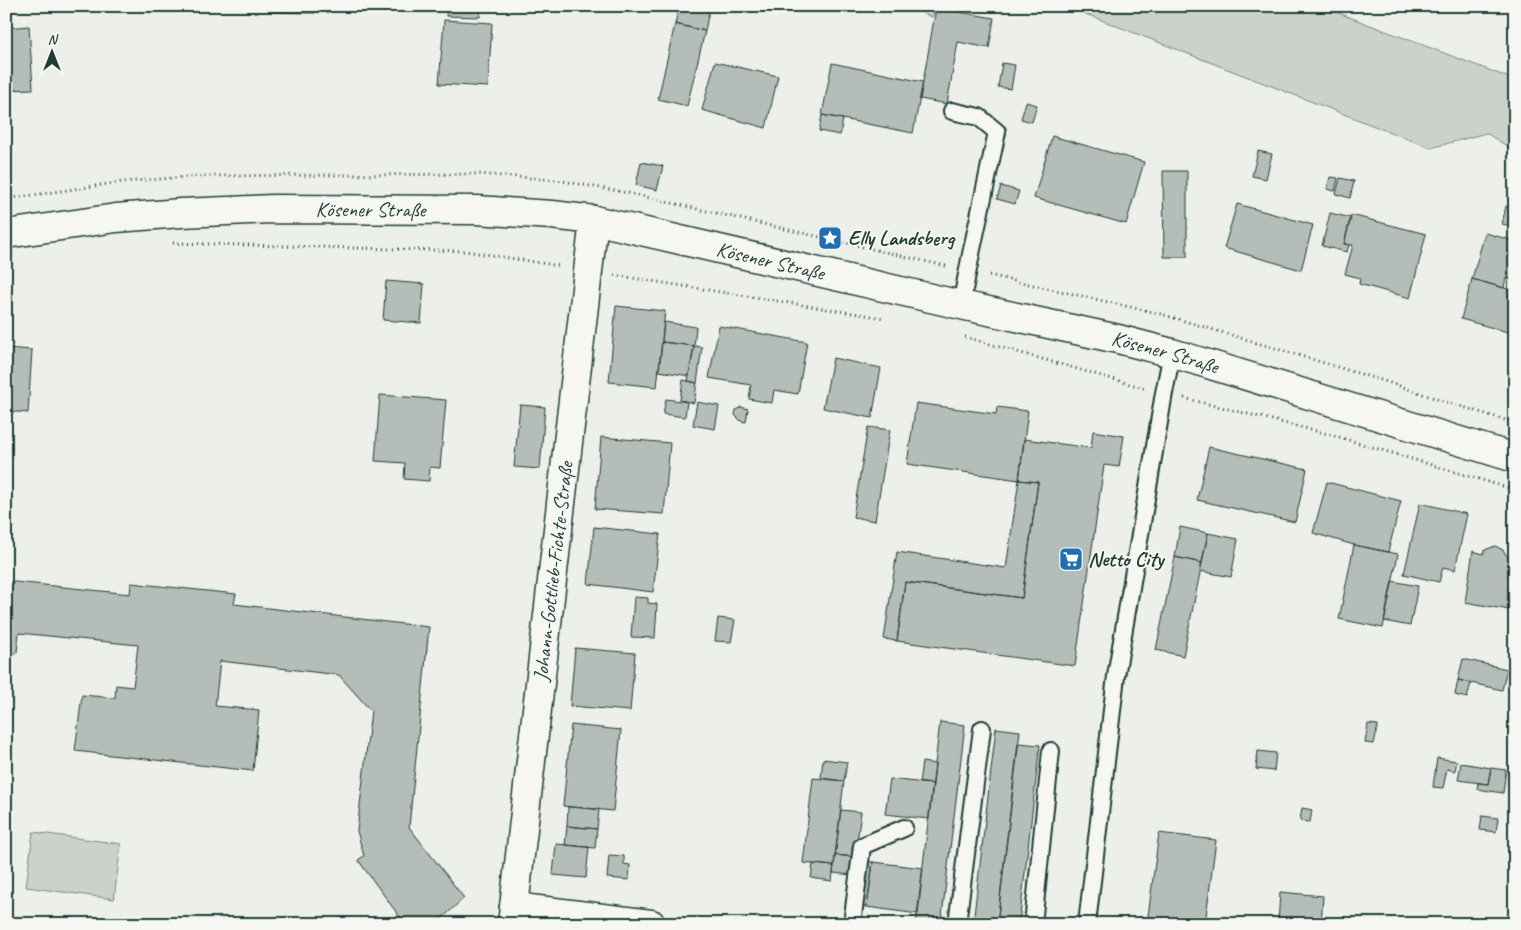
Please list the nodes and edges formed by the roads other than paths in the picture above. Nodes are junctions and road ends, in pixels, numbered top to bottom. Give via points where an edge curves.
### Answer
1 (952, 111) dead end
2 (594, 220) junction
3 (6, 234) edge
4 (961, 305) junction
5 (1172, 353) junction
6 (1515, 458) edge
7 (982, 730) dead end
8 (1052, 751) dead end
9 (904, 828) dead end
10 (513, 915) edge
11 (651, 924) edge
12 (852, 924) edge
13 (957, 924) edge
14 (1034, 924) edge
15 (1087, 924) edge

1 - 4 lane via 979,117 997,132
2 - 3 main road, Kösener Straße via 487,210 273,209 116,218
2 - 4 main road, Kösener Straße
2 - 10 main road, Johann-Gottlieb-Fichte-Straße
4 - 5 main road, Kösener Straße
5 - 6 main road, Kösener Straße
5 - 15 lane via 1116,676
7 - 13 lane
8 - 14 lane
9 - 12 lane via 862,846
10 - 11 main road

